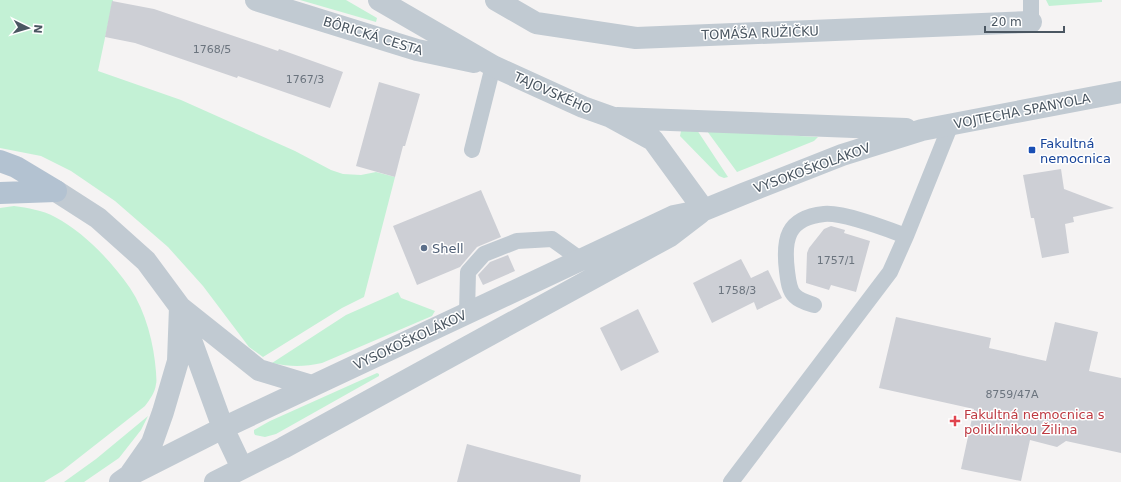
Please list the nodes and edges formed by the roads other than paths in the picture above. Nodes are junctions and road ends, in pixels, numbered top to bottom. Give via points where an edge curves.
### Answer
1 (256, 0) edge
2 (380, 0) edge
3 (496, 0) edge
4 (1031, 0) edge
5 (1031, 22) joint
6 (493, 66) junction
7 (1121, 92) edge
8 (611, 117) junction
9 (951, 124) junction
10 (922, 130) junction
11 (472, 150) dead end
12 (0, 161) edge
13 (56, 191) junction
14 (0, 193) edge
15 (704, 210) junction
16 (906, 236) junction
17 (580, 259) junction
18 (814, 305) dead end
19 (180, 307) junction
20 (467, 313) junction
21 (312, 386) junction
22 (223, 428) junction
23 (242, 468) junction
24 (125, 479) edge
25 (215, 482) edge
26 (732, 482) edge

1 - 6 street, BÔRICKÁ CESTA via 417,50
2 - 6 street, TAJOVSKÉHO
3 - 5 street, TOMÁŠA RUŽIČKU via 536,23 636,38
4 - 5 lane
6 - 8 street, TAJOVSKÉHO
6 - 11 lane
7 - 9 street, VOJTECHA SPANYOLA
8 - 10 street
8 - 15 street, TAJOVSKÉHO via 653,140
9 - 10 street, VOJTECHA SPANYOLA
9 - 16 lane
10 - 15 street, VYSOKOŠKOLÁKOV via 842,155
12 - 13 main road via 16,167
13 - 14 main road
13 - 19 street via 98,218 146,260
15 - 17 street, VYSOKOŠKOLÁKOV via 674,216
15 - 23 street, VYSOKOŠKOLÁKOV via 670,236
16 - 18 lane via 837,214 812,216 800,221 792,228 787,238 785,250 788,274 794,296
16 - 26 lane via 890,272
17 - 20 street, VYSOKOŠKOLÁKOV
17 - 20 lane via 552,239 517,241 484,254 468,272
19 - 21 street via 259,370
19 - 22 street
19 - 24 street via 178,361 163,412 152,443
20 - 21 street, VYSOKOŠKOLÁKOV
21 - 22 street, VYSOKOŠKOLÁKOV
22 - 23 street
22 - 24 street, VYSOKOŠKOLÁKOV
23 - 25 street, VYSOKOŠKOLÁKOV

